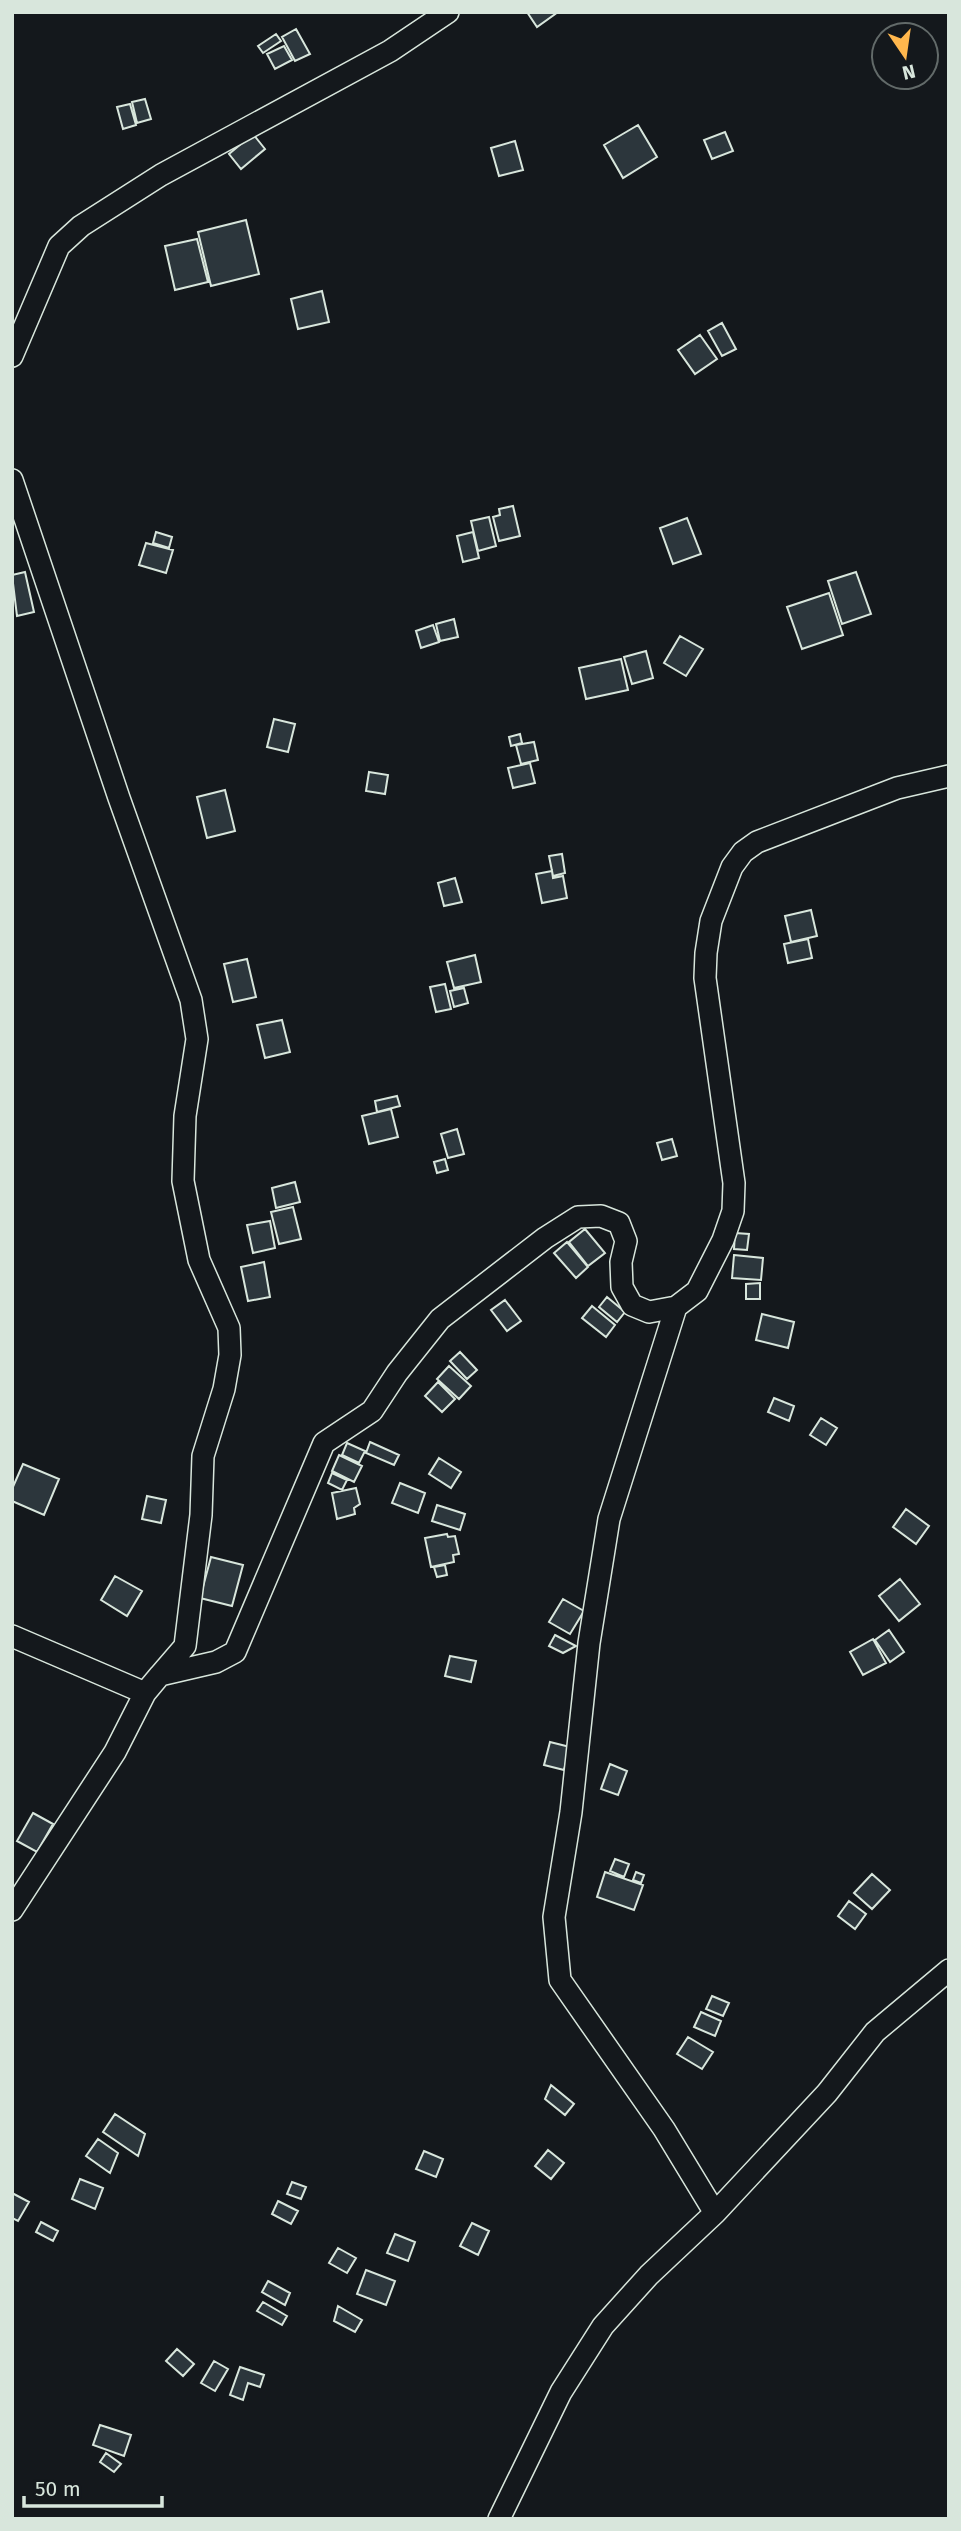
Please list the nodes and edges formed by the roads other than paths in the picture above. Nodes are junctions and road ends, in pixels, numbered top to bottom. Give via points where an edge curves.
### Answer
1 (447, 12) edge
2 (12, 356) edge
3 (12, 480) edge
4 (949, 776) edge
5 (676, 1307) junction
6 (12, 1636) edge
7 (160, 1675) junction
8 (145, 1693) junction
9 (12, 1910) edge
10 (949, 1970) edge
11 (715, 2213) junction
12 (499, 2519) edge

1 - 2 street via 390,51 161,176 81,226 59,246
3 - 7 street via 118,799 191,999 197,1039 185,1116 183,1181 199,1260 229,1328 230,1354 203,1456 201,1515 185,1646
4 - 5 street via 897,788 757,842 732,867 710,921 705,978 731,1147 733,1211 696,1291
5 - 7 street via 649,1312 632,1305 622,1287 626,1241 619,1223 601,1216 578,1217 545,1238 440,1319 372,1411 324,1443 235,1652 216,1662
5 - 11 street via 609,1520 554,1917 560,1980 664,2129
6 - 8 street
7 - 8 street
8 - 9 street via 115,1752
10 - 11 street via 875,2032 827,2093
11 - 12 street via 603,2326 561,2392

